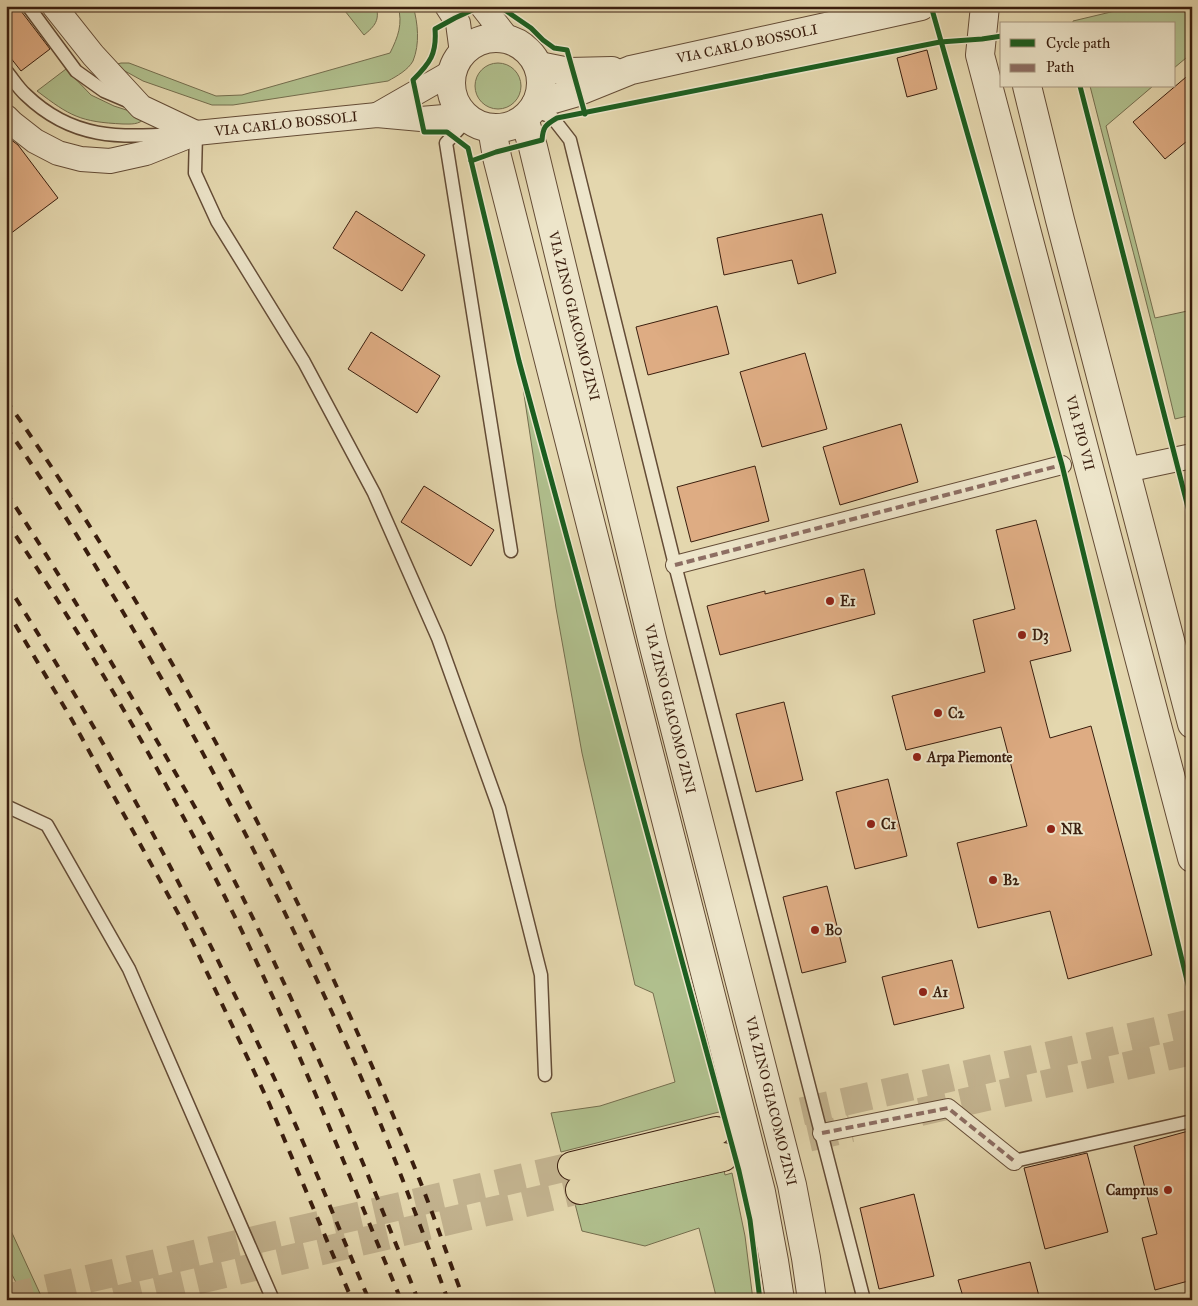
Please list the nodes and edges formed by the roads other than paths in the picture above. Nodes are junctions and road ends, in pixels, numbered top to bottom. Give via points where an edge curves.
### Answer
1 (28, 6) edge
2 (54, 6) edge
3 (447, 6) edge
4 (482, 6) edge
5 (921, 6) edge
6 (985, 6) edge
7 (995, 6) edge
8 (1004, 22) edge
9 (507, 38) junction
10 (457, 62) junction
11 (539, 66) junction
12 (631, 70) junction
13 (6, 71) edge
14 (1027, 88) edge
15 (141, 107) junction
16 (531, 111) junction
17 (377, 115) junction
18 (6, 117) edge
19 (480, 124) junction
20 (196, 132) junction
21 (1192, 456) edge
22 (1062, 465) dead end
23 (1126, 470) junction
24 (511, 551) dead end
25 (675, 565) junction
26 (1192, 724) edge
27 (6, 806) edge
28 (1192, 858) edge
29 (545, 1075) dead end
30 (1192, 1121) edge
31 (822, 1133) junction
32 (720, 1144) tunnel mouth
33 (1014, 1161) joint
34 (576, 1178) tunnel mouth
35 (273, 1300) edge
36 (780, 1300) edge
37 (812, 1300) edge
38 (864, 1300) edge

1 - 15 lane via 76,71 104,91
2 - 15 street
3 - 10 street via 458,22
4 - 9 street
5 - 12 street, VIA CARLO BOSSOLI
6 - 28 street, VIA PIO VII via 980,55
7 - 8 street
9 - 10 street via 481,40 469,46
9 - 11 street via 520,44
10 - 17 street, VIA CARLO BOSSOLI
10 - 19 street via 450,84 453,99 459,110
11 - 12 street, VIA CARLO BOSSOLI via 569,72
11 - 16 street via 541,90
12 - 16 street, VIA CARLO BOSSOLI
13 - 20 lane via 25,94 51,116 80,130 124,136
14 - 23 street
15 - 20 street
16 - 19 street via 506,127
16 - 25 lane via 552,117 570,140
16 - 37 street, VIA ZINO GIACOMO ZINI via 535,157 653,643 792,1185
17 - 19 street, VIA CARLO BOSSOLI via 421,119 444,117
17 - 20 street, VIA CARLO BOSSOLI
18 - 20 street via 35,141 58,153 81,159 110,161 146,153
19 - 24 lane via 446,143
19 - 36 street via 497,157 760,1192
20 - 29 lane via 195,173 217,221 304,362 370,484 438,638 499,808 541,976
21 - 23 street
22 - 25 street
23 - 26 street
25 - 31 lane
27 - 35 lane via 48,825 129,969
30 - 33 lane
31 - 33 street via 948,1108
31 - 38 lane
32 - 34 main road

